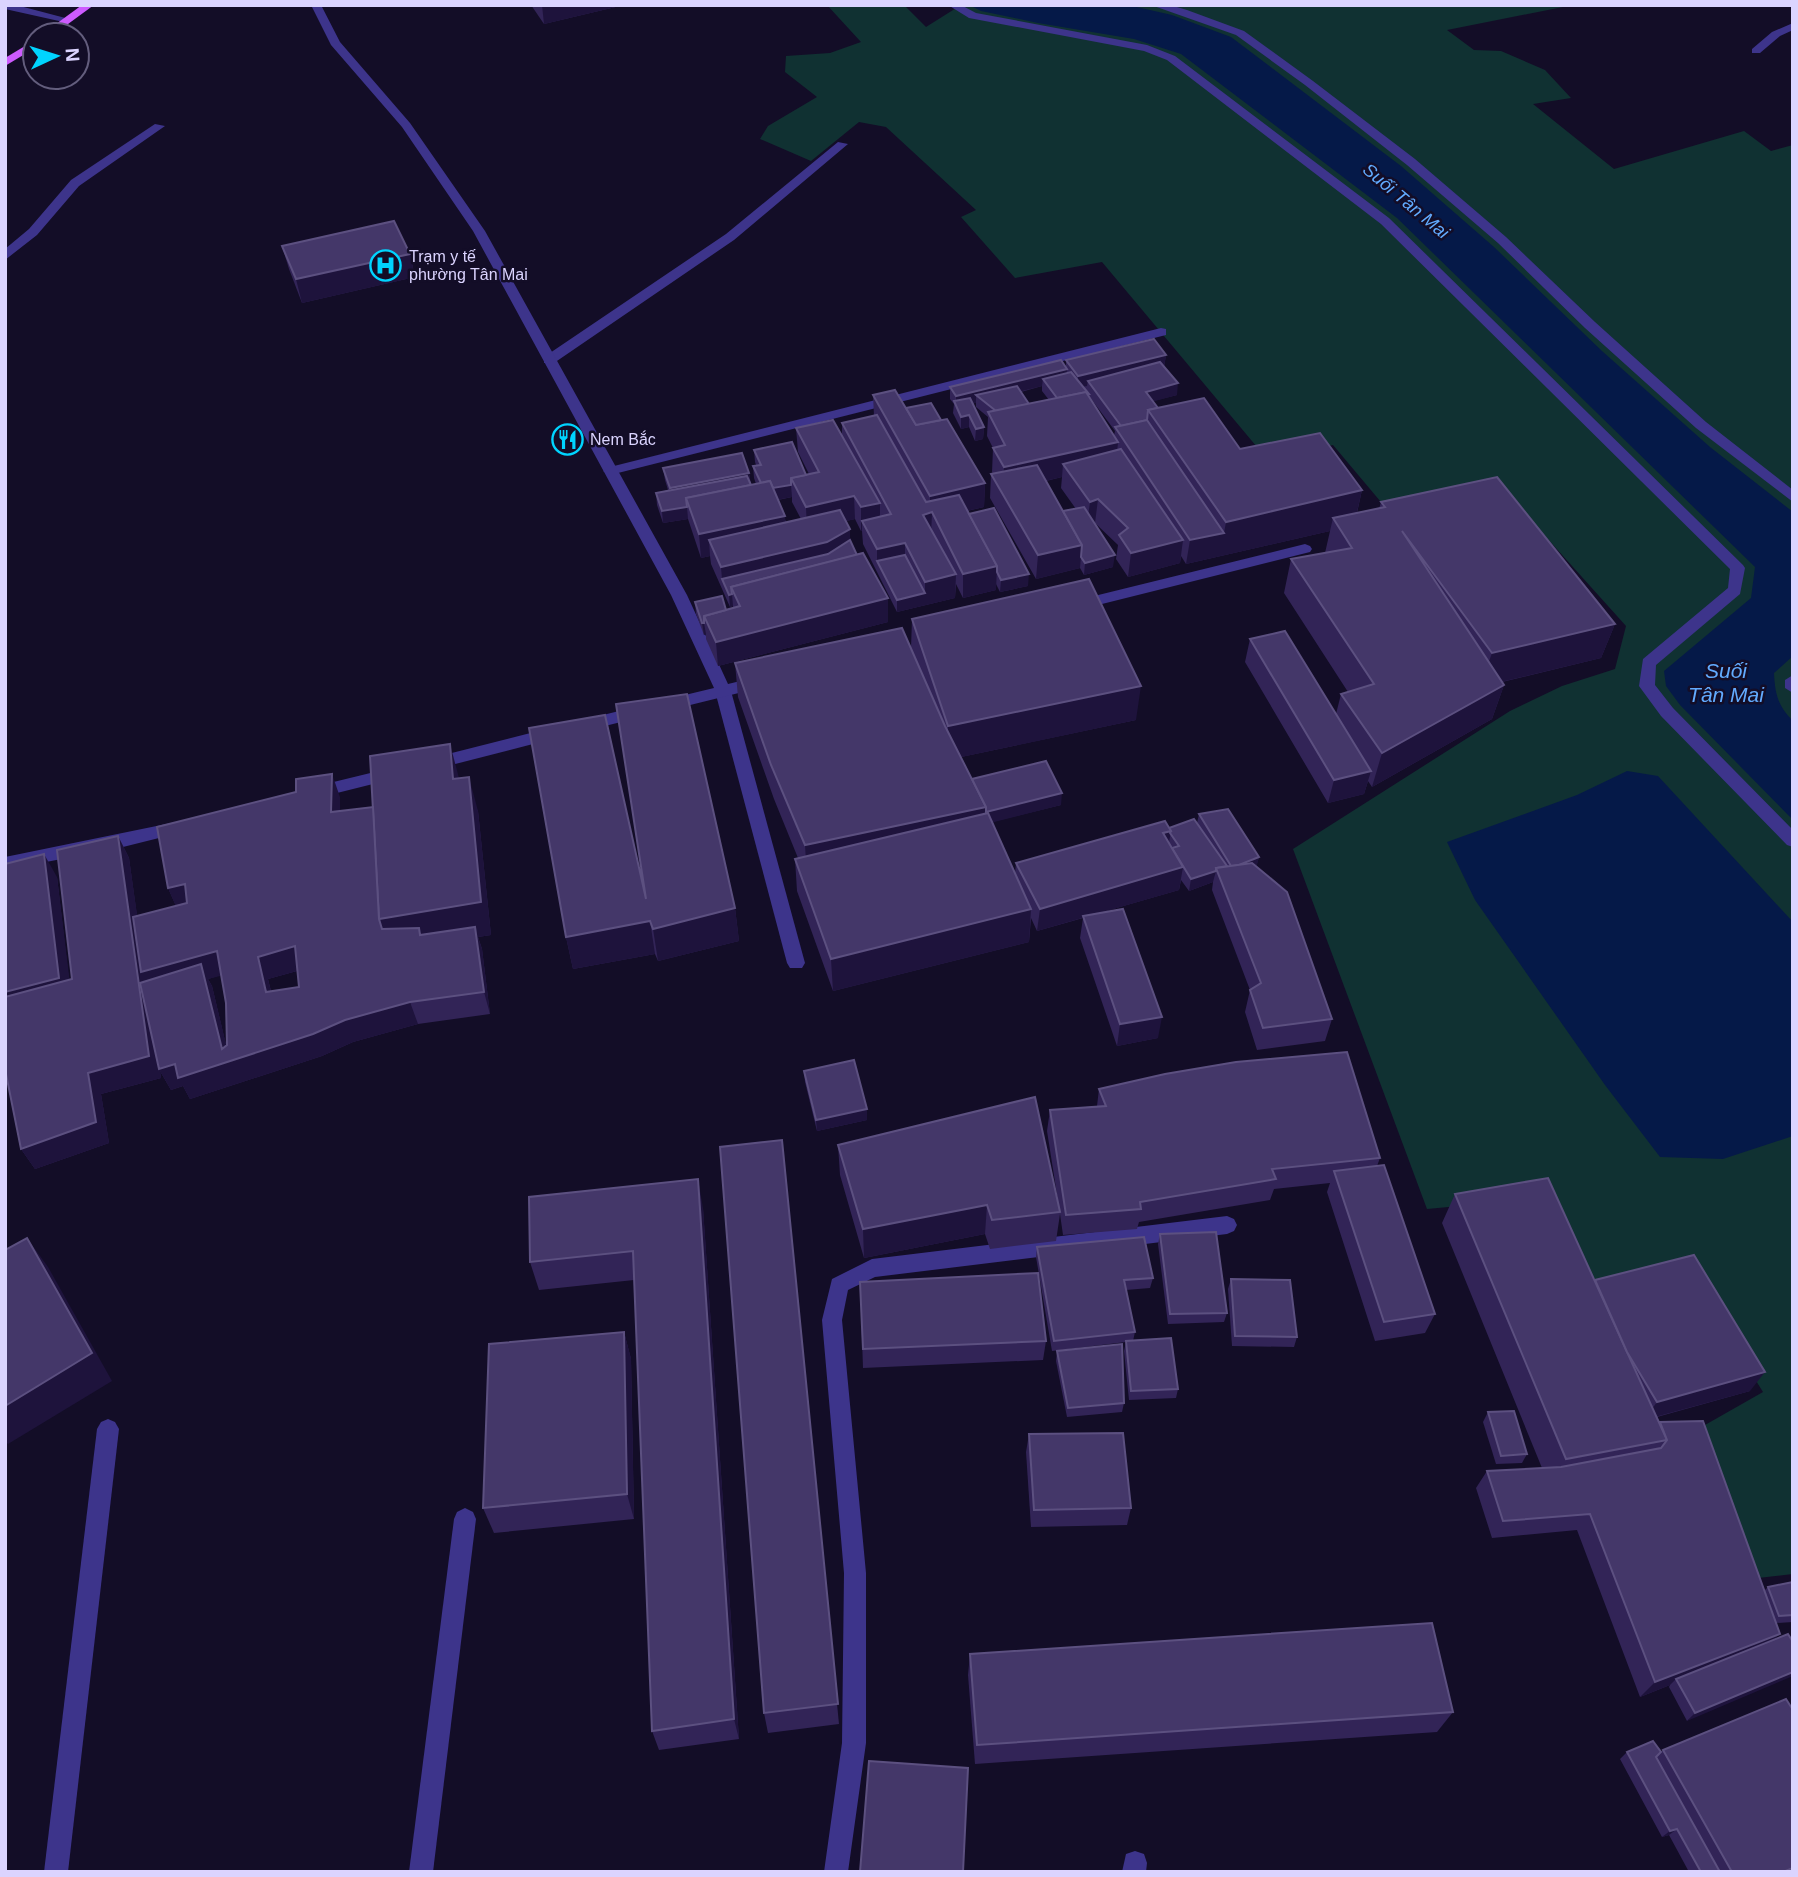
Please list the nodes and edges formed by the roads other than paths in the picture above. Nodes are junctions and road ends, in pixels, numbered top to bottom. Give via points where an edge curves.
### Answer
1 (89, 5) edge
2 (316, 5) edge
3 (953, 5) edge
4 (1156, 5) edge
5 (5, 6) edge
6 (68, 20) joint
7 (1793, 26) edge
8 (1756, 51) dead end
9 (21, 52) edge
10 (5, 63) edge
11 (159, 126) dead end
12 (842, 144) dead end
13 (5, 256) edge
14 (1161, 332) dead end
15 (549, 360) junction
16 (610, 471) junction
17 (1793, 497) edge
18 (1305, 549) dead end
19 (1064, 609) edge
20 (775, 678) edge
21 (1793, 680) edge
22 (1793, 688) edge
23 (723, 691) junction
24 (296, 798) edge
25 (203, 821) edge
26 (1793, 841) edge
27 (5, 864) edge
28 (796, 963) dead end
29 (1227, 1225) dead end
30 (108, 1429) dead end
31 (465, 1519) dead end
32 (56, 1872) edge
33 (421, 1872) edge
34 (836, 1872) edge

1 - 6 main road
2 - 15 street via 335,43 406,125 479,231
3 - 26 street via 973,16 1147,48 1171,58 1385,221 1738,568 1735,590 1648,663 1647,686
4 - 17 street via 1241,33 1350,114 1502,240 1702,425
5 - 6 street
7 - 8 street
9 - 10 main road
11 - 13 street via 75,183 33,232
12 - 15 street via 730,237
14 - 16 street
15 - 16 street
16 - 23 street via 679,595
18 - 19 street
20 - 23 street
21 - 22 street
23 - 24 street
23 - 28 street
25 - 27 street
29 - 34 street via 872,1268 839,1285 832,1320 855,1573 854,1743
30 - 32 street
31 - 33 street

